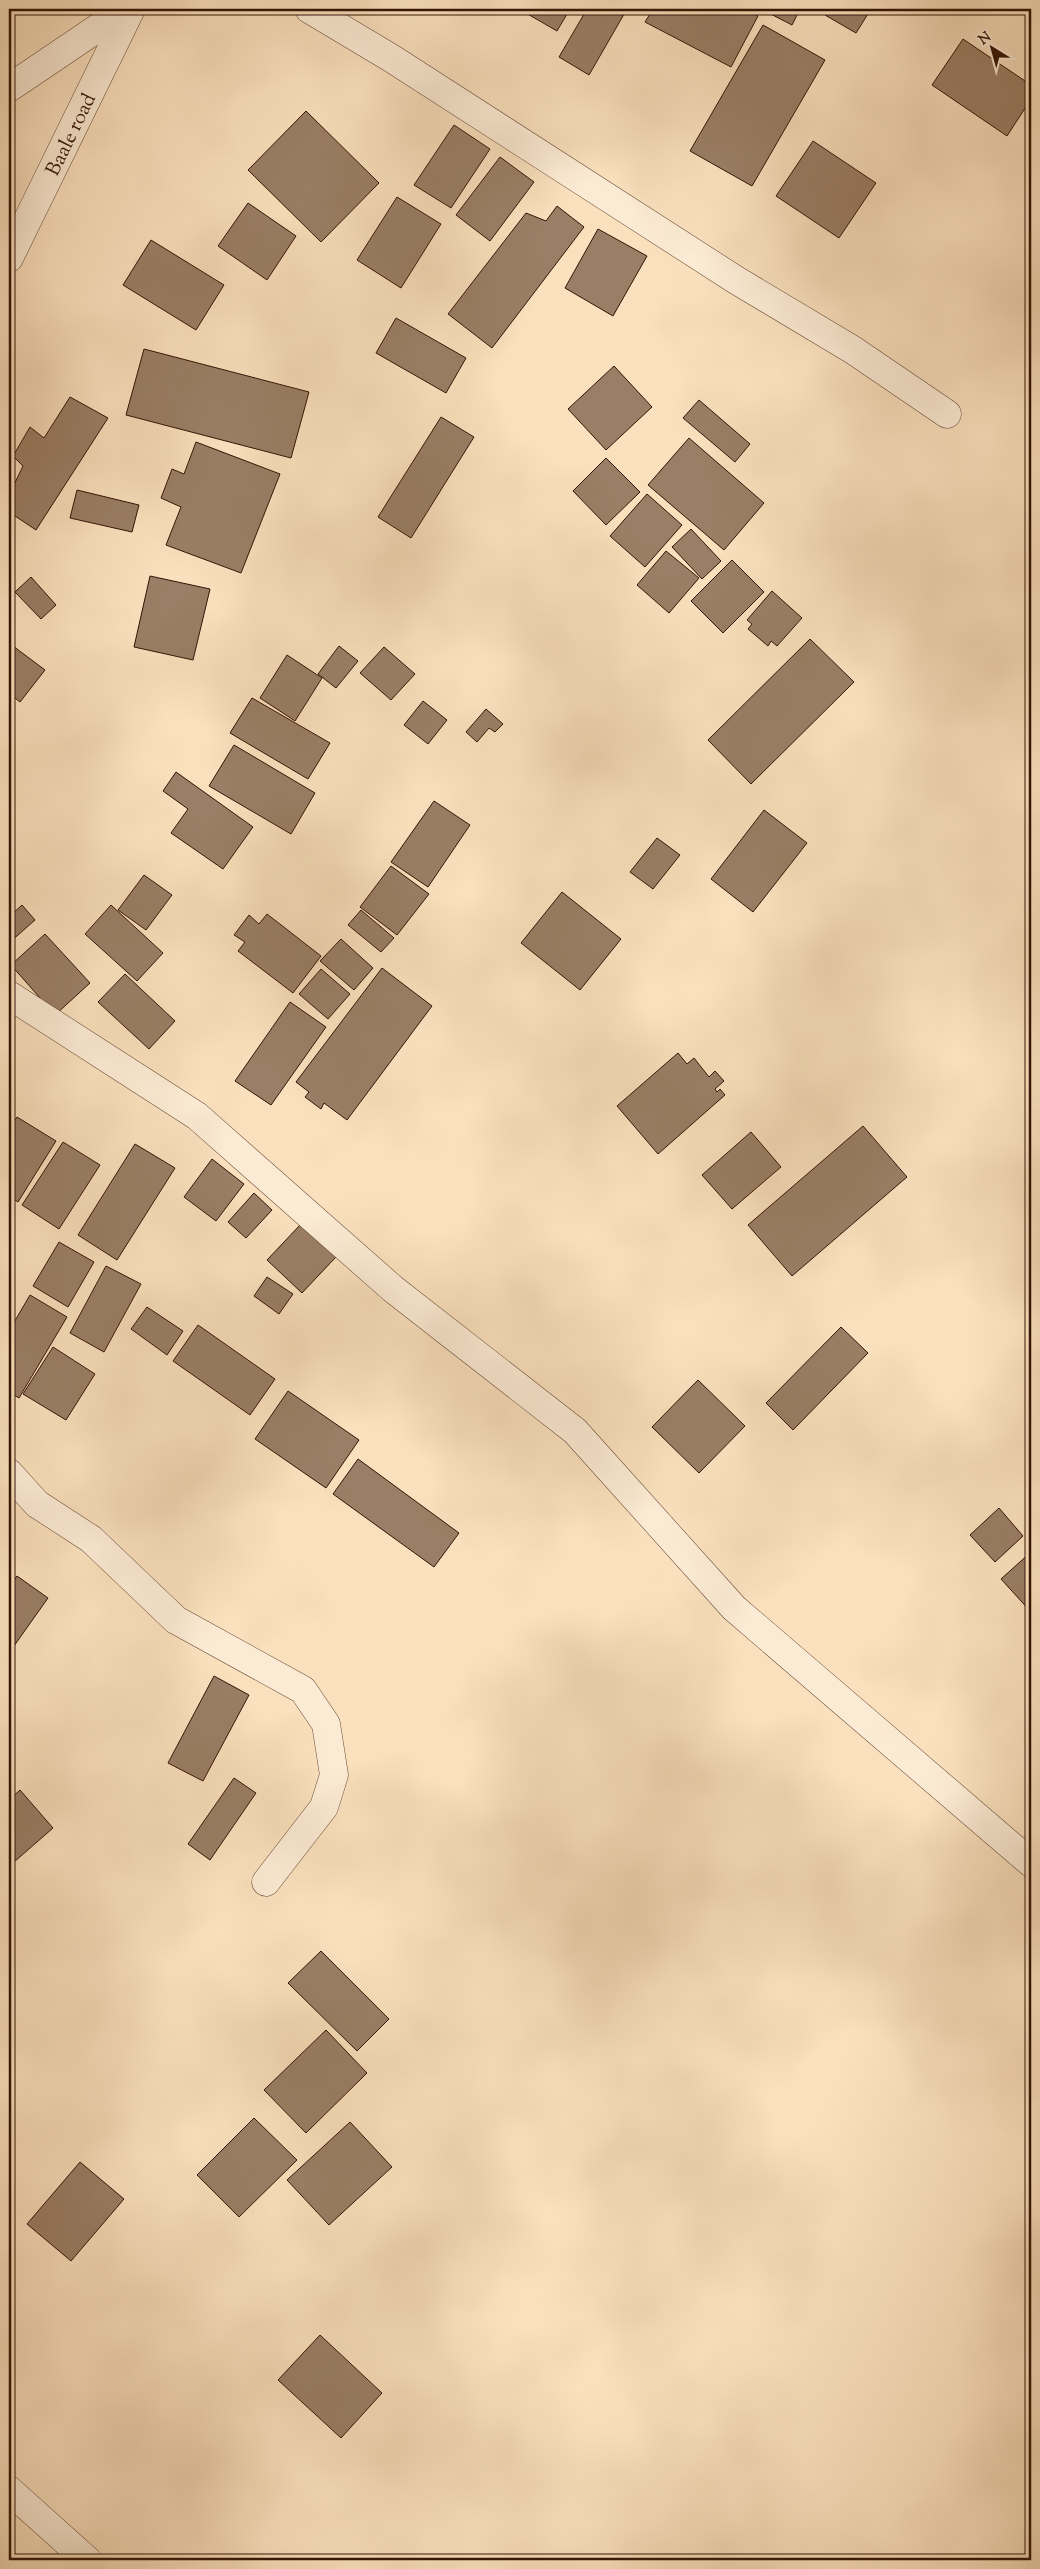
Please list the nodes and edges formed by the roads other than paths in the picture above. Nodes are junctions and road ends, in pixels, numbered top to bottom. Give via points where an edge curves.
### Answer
1 (126, 9) edge
2 (131, 9) edge
3 (309, 9) edge
4 (9, 88) edge
5 (9, 258) edge
6 (947, 414) dead end
7 (9, 995) edge
8 (9, 1473) edge
9 (1031, 1863) edge
10 (266, 1882) dead end
11 (9, 2490) edge
12 (88, 2560) edge

1 - 4 street
2 - 5 street, Baale road
3 - 6 street via 391,58 736,280 853,350
7 - 9 street via 197,1116 393,1289 576,1431 734,1608
8 - 10 street via 37,1504 91,1539 176,1620 303,1690 326,1724 334,1775 324,1807
11 - 12 street

